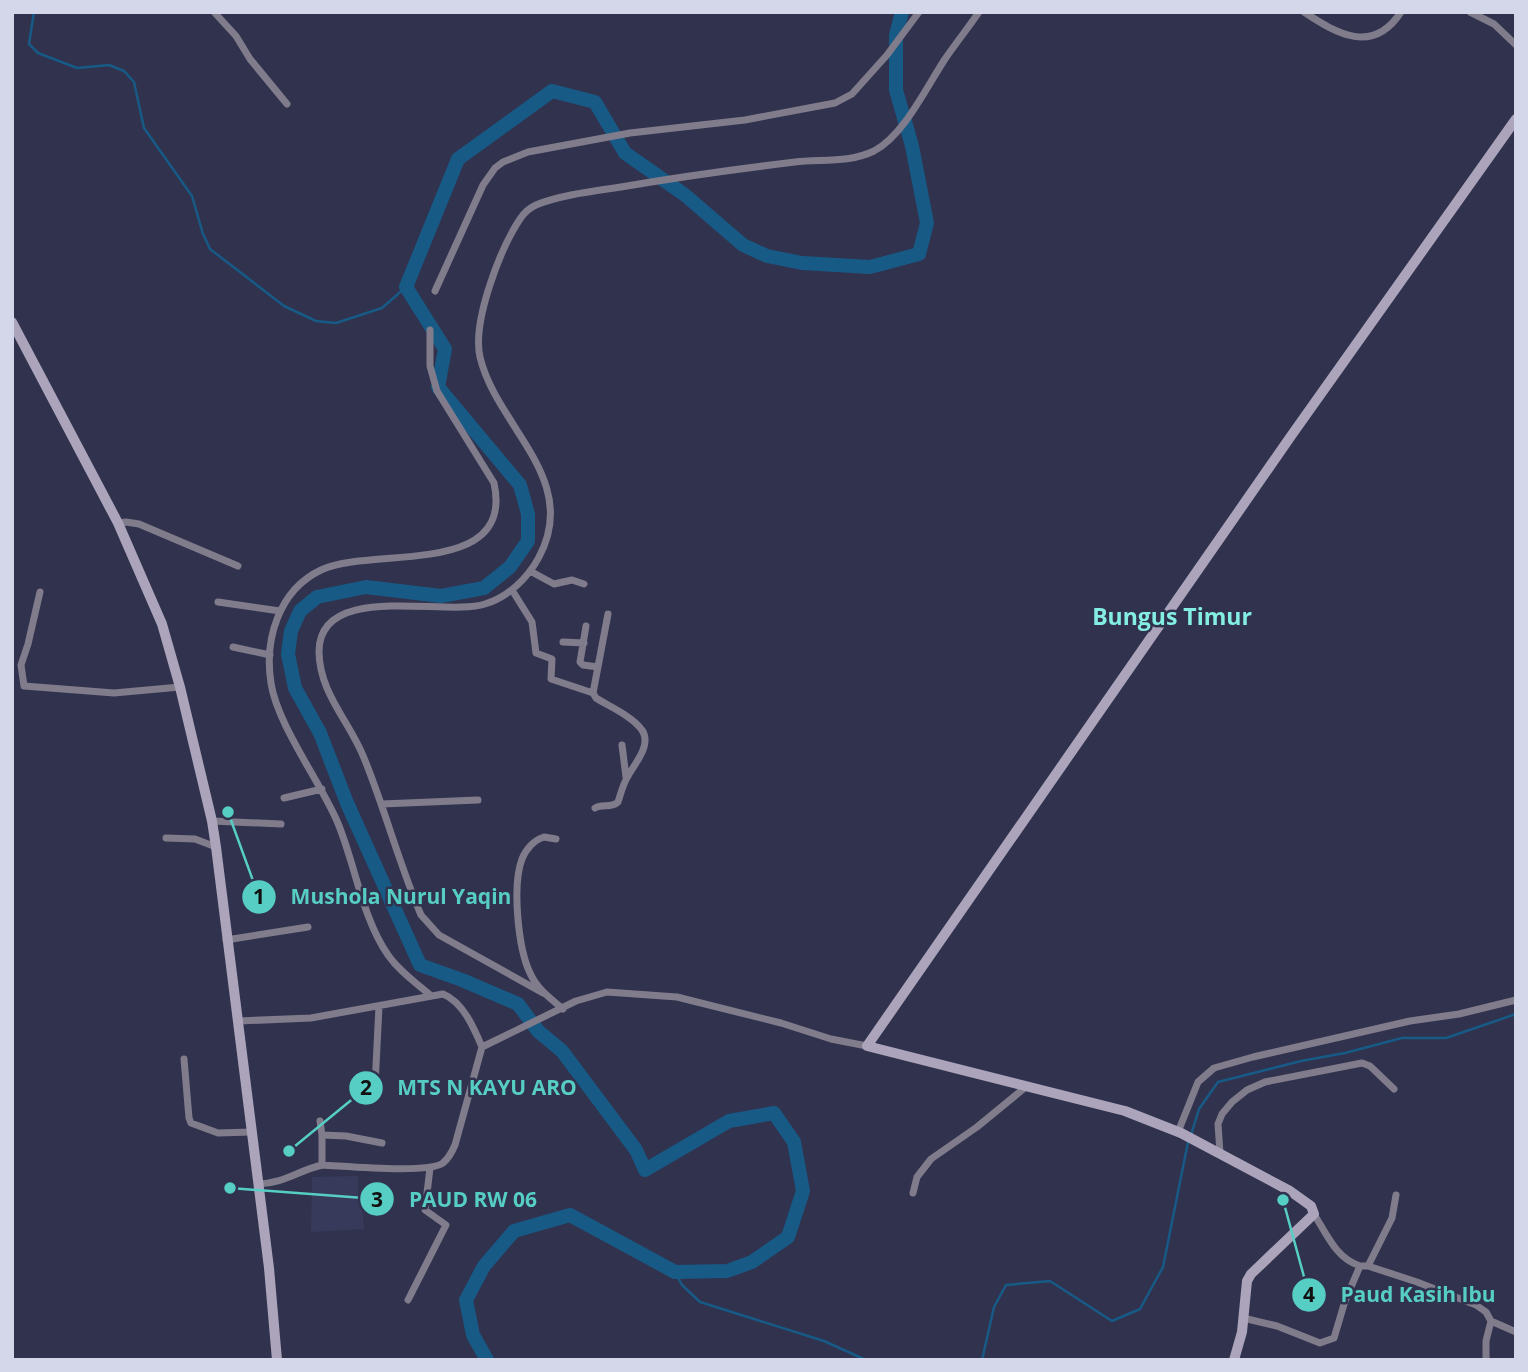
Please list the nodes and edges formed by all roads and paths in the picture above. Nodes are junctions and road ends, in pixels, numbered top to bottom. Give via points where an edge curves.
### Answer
1 (214, 12) edge
2 (919, 12) edge
3 (979, 12) edge
4 (1304, 12) edge
5 (1401, 12) edge
6 (1471, 12) edge
7 (1516, 45) edge
8 (287, 104) dead end
9 (1516, 119) edge
10 (435, 291) dead end
11 (12, 322) edge
12 (430, 330) dead end
13 (118, 523) junction
14 (238, 566) dead end
15 (531, 572) junction
16 (584, 584) dead end
17 (513, 590) junction
18 (40, 592) dead end
19 (218, 602) dead end
20 (277, 610) junction
21 (608, 614) dead end
22 (586, 626) dead end
23 (562, 642) dead end
24 (584, 643) junction
25 (233, 648) dead end
26 (269, 654) junction
27 (598, 667) junction
28 (180, 687) junction
29 (593, 693) junction
30 (622, 745) dead end
31 (626, 778) junction
32 (322, 789) junction
33 (284, 798) dead end
34 (478, 800) dead end
35 (382, 804) junction
36 (595, 808) dead end
37 (212, 821) junction
38 (281, 824) dead end
39 (166, 838) dead end
40 (556, 839) dead end
41 (216, 847) junction
42 (308, 928) dead end
43 (226, 940) junction
44 (543, 993) junction
45 (430, 995) junction
46 (1516, 1000) edge
47 (379, 1006) junction
48 (564, 1009) junction
49 (239, 1021) junction
50 (867, 1046) junction
51 (482, 1047) junction
52 (184, 1059) dead end
53 (375, 1086) dead end
54 (1027, 1086) junction
55 (1394, 1090) dead end
56 (320, 1121) dead end
57 (252, 1132) junction
58 (1180, 1132) junction
59 (321, 1135) junction
60 (382, 1143) dead end
61 (1218, 1153) junction
62 (322, 1166) junction
63 (430, 1168) junction
64 (258, 1184) junction
65 (913, 1193) dead end
66 (1396, 1195) dead end
67 (1314, 1214) junction
68 (1364, 1266) junction
69 (408, 1300) dead end
70 (1243, 1318) junction
71 (1491, 1321) junction
72 (1516, 1332) edge
73 (277, 1360) edge
74 (1234, 1360) edge
75 (1486, 1360) edge

1 - 8 street
2 - 10 street via 852,94 825,107 630,133 527,152 503,162 483,185
3 - 15 street via 898,131 875,150 844,160 794,162 644,183 537,204 519,219 482,311 479,351 489,382 541,470 550,503 550,525
4 - 5 street via 1356,39 1384,29
6 - 7 street via 1494,24
9 - 50 street
11 - 13 street
12 - 20 street via 435,384 494,483 498,499 484,533 464,546 420,556 322,569 295,588
13 - 14 street via 158,531
13 - 28 street via 162,624
15 - 16 street via 557,584 572,580
15 - 17 street
17 - 29 street via 532,622 536,653 552,659 551,679
17 - 35 street via 480,606 363,609 341,616 320,638 324,684 362,753
18 - 28 street via 21,668 24,686 114,693
19 - 20 street
20 - 26 street
21 - 27 street
22 - 24 street
23 - 24 street
24 - 27 street via 581,664
25 - 26 street
26 - 32 street via 274,697
27 - 29 street
28 - 37 street
29 - 31 street via 643,733 641,756
30 - 31 street
31 - 36 street via 618,802
32 - 33 street
32 - 45 street via 386,953
34 - 35 street
35 - 44 street via 412,895 430,927
37 - 38 street
37 - 41 street
39 - 41 street via 195,839
40 - 44 street via 544,837 530,845 518,882 525,961
41 - 43 street
42 - 43 street
43 - 49 street
44 - 48 street
45 - 47 street
45 - 51 street via 443,994 455,1001
46 - 58 street via 1214,1068 1198,1082
47 - 49 street via 311,1017
47 - 53 street
48 - 50 street via 597,993 677,997
48 - 51 street
49 - 57 street
50 - 54 street
51 - 63 street via 451,1155
52 - 57 street via 191,1123 218,1133
54 - 58 street via 1125,1111
54 - 65 street via 931,1159 917,1177
55 - 61 street via 1362,1063 1265,1082 1247,1090 1222,1114
56 - 59 street
57 - 64 street
58 - 61 street
59 - 60 street
59 - 62 street
61 - 67 street via 1290,1191 1311,1206
62 - 63 street
62 - 64 street via 275,1183
63 - 69 street via 425,1210 446,1224
64 - 73 street
66 - 68 street via 1392,1219
67 - 68 street via 1338,1252 1347,1261
67 - 70 street via 1251,1274
68 - 70 street via 1329,1342
68 - 71 street via 1476,1305
70 - 74 street
71 - 72 street
71 - 75 street

